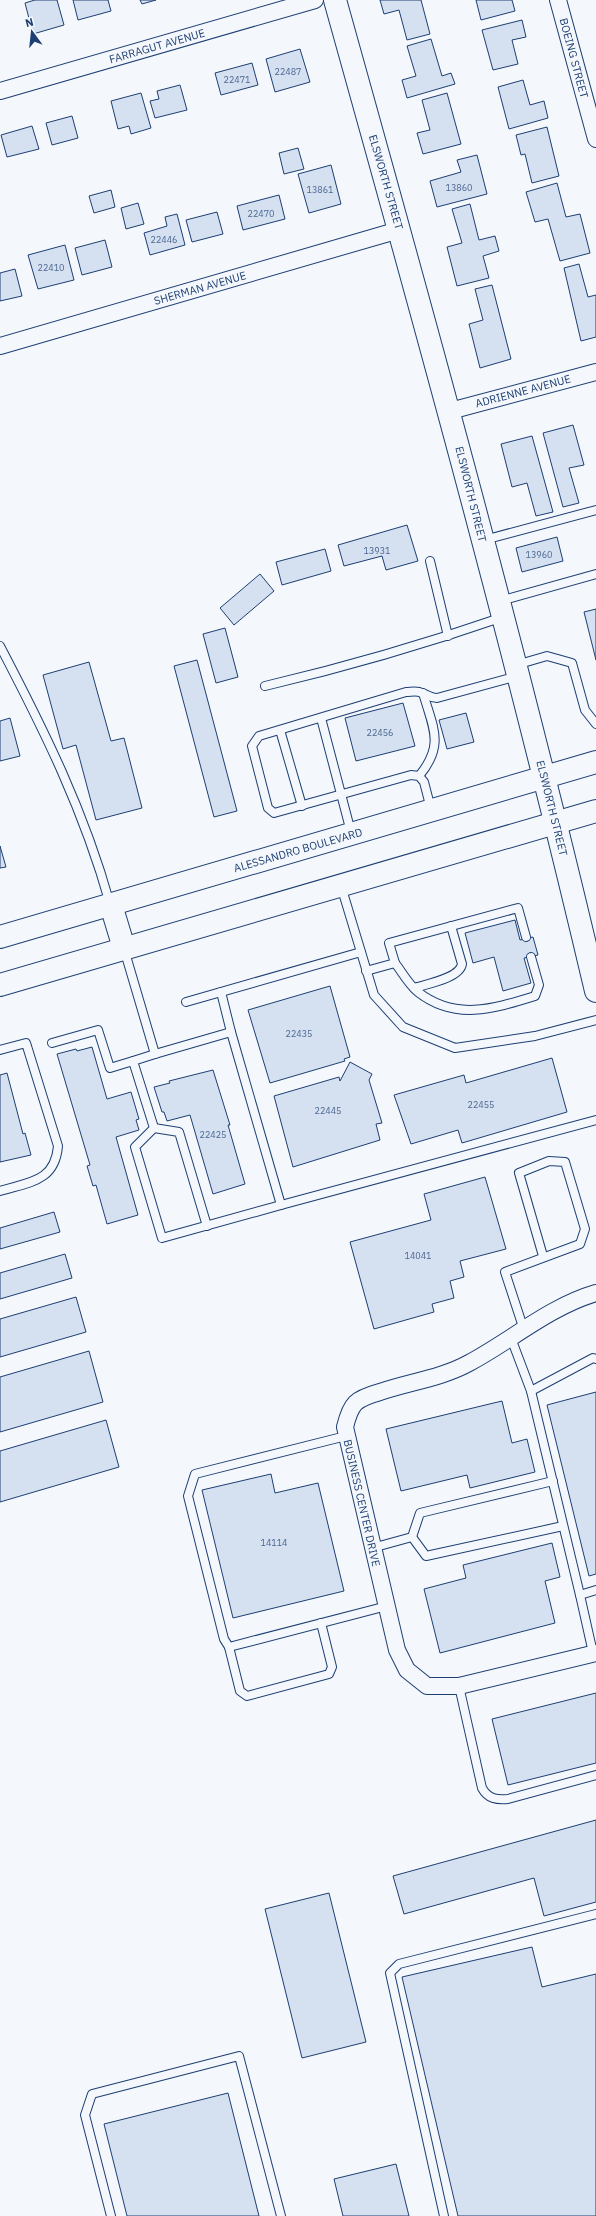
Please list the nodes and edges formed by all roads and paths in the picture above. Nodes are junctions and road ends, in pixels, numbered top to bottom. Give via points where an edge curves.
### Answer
1 (315, 0) edge
2 (335, 0) edge
3 (558, 0) edge
4 (0, 91) edge
5 (596, 139) edge
6 (399, 230) junction
7 (0, 346) edge
8 (596, 372) edge
9 (450, 411) junction
10 (596, 510) edge
11 (483, 540) junction
12 (430, 561) dead end
13 (596, 574) edge
14 (501, 609) junction
15 (448, 636) junction
16 (0, 646) edge
17 (517, 670) junction
18 (266, 686) dead end
19 (423, 693) junction
20 (321, 718) junction
21 (596, 724) edge
22 (280, 730) junction
23 (596, 762) edge
24 (419, 776) junction
25 (545, 778) junction
26 (341, 794) junction
27 (302, 806) junction
28 (596, 811) edge
29 (432, 812) junction
30 (556, 823) junction
31 (351, 835) junction
32 (341, 886) junction
33 (111, 905) junction
34 (451, 926) junction
35 (0, 937) edge
36 (526, 937) dead end
37 (124, 948) junction
38 (361, 952) junction
39 (531, 957) dead end
40 (395, 963) junction
41 (366, 971) junction
42 (0, 985) edge
43 (414, 988) junction
44 (220, 992) junction
45 (596, 992) edge
46 (186, 1002) dead end
47 (596, 1020) edge
48 (231, 1032) junction
49 (52, 1043) dead end
50 (0, 1050) edge
51 (155, 1054) junction
52 (133, 1061) junction
53 (596, 1120) edge
54 (154, 1128) junction
55 (0, 1191) edge
56 (282, 1205) junction
57 (208, 1226) junction
58 (543, 1256) junction
59 (596, 1293) edge
60 (517, 1334) junction
61 (596, 1359) edge
62 (531, 1391) junction
63 (346, 1436) junction
64 (553, 1481) junction
65 (563, 1526) junction
66 (412, 1537) junction
67 (372, 1548) junction
68 (596, 1590) edge
69 (580, 1595) junction
70 (386, 1606) junction
71 (321, 1623) junction
72 (229, 1646) junction
73 (595, 1653) edge
74 (459, 1686) junction
75 (596, 1775) edge
76 (596, 1914) edge
77 (111, 2216) edge
78 (281, 2216) edge
79 (444, 2216) edge

1 - 4 street, FARRAGUT AVENUE
2 - 6 main road, ELSWORTH STREET
3 - 5 street, BOEING STREET
6 - 7 street, SHERMAN AVENUE
6 - 9 main road, ELSWORTH STREET
8 - 9 street, ADRIENNE AVENUE
9 - 11 main road, ELSWORTH STREET
10 - 11 lane
11 - 14 main road, ELSWORTH STREET
12 - 15 lane
13 - 14 lane
14 - 15 lane
14 - 17 main road, ELSWORTH STREET
15 - 18 lane
16 - 33 lane via 63,771 99,863
17 - 19 lane via 438,698 429,698
17 - 21 lane via 548,656 572,663 585,710
17 - 25 main road, ELSWORTH STREET
19 - 20 lane via 406,692
19 - 24 lane via 435,733 435,752
20 - 22 lane
20 - 26 lane
22 - 27 lane
22 - 27 lane via 259,736 252,746 268,808 274,813
23 - 25 main road, ALESSANDRO BOULEVARD
24 - 26 lane via 411,775
24 - 29 lane via 424,782
25 - 29 main road, ALESSANDRO BOULEVARD
25 - 30 main road, ELSWORTH STREET
26 - 27 lane
26 - 31 lane
28 - 30 main road
29 - 31 main road, ALESSANDRO BOULEVARD
30 - 32 main road
30 - 45 main road, ELSWORTH STREET
31 - 33 main road, ALESSANDRO BOULEVARD
32 - 37 main road
32 - 38 lane
33 - 35 main road, ALESSANDRO BOULEVARD
33 - 37 main road
34 - 36 lane via 518,908
34 - 40 lane via 389,943
34 - 43 lane via 462,968 454,975
37 - 42 main road
37 - 51 lane
38 - 41 lane
38 - 44 lane
39 - 43 lane via 539,986 535,996 502,1006 472,1011 442,1007
40 - 41 lane
40 - 43 lane
41 - 47 lane via 374,995 403,1027 455,1048 535,1036
44 - 46 lane
44 - 48 lane
48 - 51 lane
48 - 56 lane
49 - 52 lane via 98,1030 110,1068
50 - 55 lane via 26,1043 58,1146 57,1160 42,1178
51 - 52 lane
52 - 54 lane
53 - 56 lane
54 - 57 lane via 179,1132
54 - 57 lane via 135,1147 162,1238
56 - 57 lane
58 - 58 lane via 580,1244 585,1229 565,1162 549,1161 519,1173
58 - 60 lane via 505,1272
59 - 60 street, BUSINESS CENTER DRIVE via 577,1298
60 - 62 lane
60 - 63 street, BUSINESS CENTER DRIVE via 468,1364 365,1396 350,1408 345,1427
61 - 62 lane via 593,1358
62 - 64 lane
63 - 67 street, BUSINESS CENTER DRIVE
63 - 72 lane via 195,1474 188,1496 224,1639
64 - 65 lane
64 - 66 lane via 420,1512
65 - 66 lane via 426,1556
65 - 69 lane
66 - 67 lane
67 - 70 street, BUSINESS CENTER DRIVE
68 - 69 lane
69 - 73 lane
70 - 71 lane
70 - 74 street, BUSINESS CENTER DRIVE via 397,1650 407,1670 427,1686
71 - 72 lane
71 - 72 lane via 332,1667 329,1674 246,1696 240,1690
73 - 74 street, BUSINESS CENTER DRIVE
74 - 75 lane via 482,1788 486,1795 497,1800 508,1799
76 - 79 lane via 399,1964 390,1973
77 - 78 lane via 84,2115 92,2094 239,2056

